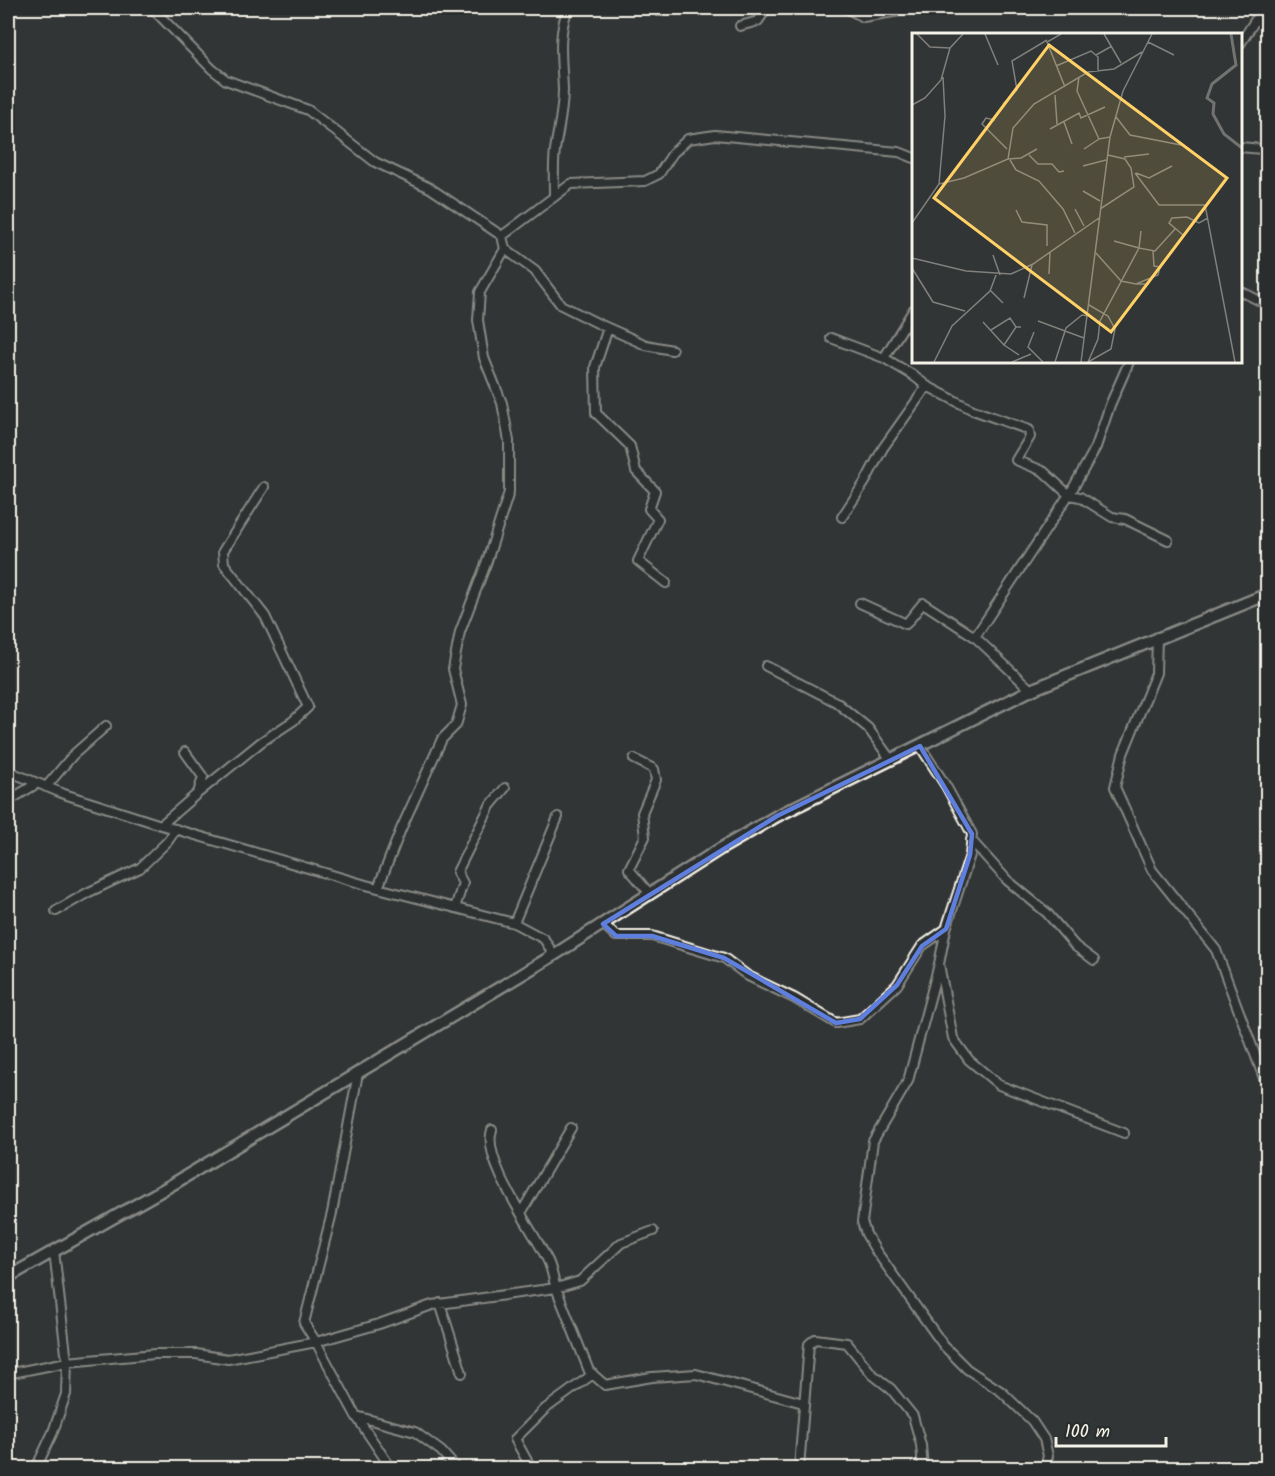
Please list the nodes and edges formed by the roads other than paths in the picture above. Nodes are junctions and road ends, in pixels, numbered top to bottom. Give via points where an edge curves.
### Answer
1 (152, 8) edge
2 (568, 8) edge
3 (767, 8) edge
4 (846, 8) edge
5 (909, 8) edge
6 (1263, 8) edge
7 (740, 26) dead end
8 (1242, 41) edge
9 (1242, 147) edge
10 (1268, 154) edge
11 (912, 157) edge
12 (554, 197) junction
13 (502, 236) junction
14 (505, 249) junction
15 (1242, 292) edge
16 (1268, 304) edge
17 (912, 312) edge
18 (608, 328) junction
19 (831, 338) dead end
20 (672, 350) dead end
21 (884, 358) junction
22 (1129, 363) edge
23 (927, 386) junction
24 (264, 487) dead end
25 (1069, 495) junction
26 (842, 517) dead end
27 (1168, 540) dead end
28 (666, 583) dead end
29 (1268, 594) edge
30 (860, 603) dead end
31 (975, 637) junction
32 (1157, 638) junction
33 (766, 666) dead end
34 (1031, 690) junction
35 (106, 726) dead end
36 (920, 746) junction
37 (185, 752) dead end
38 (634, 759) dead end
39 (891, 760) junction
40 (8, 771) edge
41 (36, 784) junction
42 (46, 788) junction
43 (506, 788) dead end
44 (198, 793) junction
45 (8, 801) edge
46 (558, 817) dead end
47 (161, 825) junction
48 (176, 829) junction
49 (971, 840) junction
50 (378, 888) junction
51 (650, 894) junction
52 (455, 908) junction
53 (56, 911) dead end
54 (514, 923) junction
55 (603, 924) junction
56 (946, 929) junction
57 (554, 955) junction
58 (1094, 960) dead end
59 (939, 964) junction
60 (357, 1073) junction
61 (1268, 1089) edge
62 (571, 1128) dead end
63 (492, 1130) dead end
64 (1124, 1133) dead end
65 (521, 1213) junction
66 (653, 1231) dead end
67 (54, 1251) junction
68 (8, 1277) edge
69 (556, 1288) junction
70 (440, 1303) junction
71 (316, 1342) junction
72 (68, 1362) junction
73 (462, 1373) dead end
74 (593, 1374) junction
75 (8, 1376) edge
76 (803, 1403) junction
77 (356, 1416) junction
78 (36, 1468) edge
79 (391, 1468) edge
80 (456, 1468) edge
81 (531, 1468) edge
82 (799, 1468) edge
83 (923, 1468) edge
84 (1045, 1468) edge

1 - 13 street via 225,80 308,110 375,162 430,188
2 - 12 street via 561,28 563,90
3 - 7 street via 758,21
4 - 5 street via 863,17
6 - 8 street
9 - 10 street via 1262,149
11 - 12 street via 899,152 715,135 688,139 659,174 645,181 571,184
12 - 13 street
13 - 14 street
14 - 18 street via 535,271 561,304
14 - 50 street via 480,292 478,320 484,358 502,403 509,441 509,492 460,632 453,669 462,705 456,725 442,739
15 - 16 street
17 - 21 street
18 - 20 street via 646,345
18 - 28 street via 595,367 596,413 630,446 636,471 655,491 649,509 658,519 638,561
19 - 21 street
21 - 23 street
22 - 25 street via 1096,447
23 - 25 street via 973,410 1029,430 1030,437 1016,460 1043,471
23 - 26 street via 883,448
24 - 44 street via 223,551 224,564 265,616 308,707
25 - 27 street
25 - 31 street
29 - 32 main road
30 - 31 street via 906,624 923,603
31 - 34 street
32 - 34 main road
32 - 61 street via 1156,673 1114,787 1152,870 1216,950
33 - 39 street via 836,702 868,728
34 - 36 main road
35 - 42 street via 73,755
36 - 39 main road
36 - 49 street via 946,786 972,834
37 - 44 street via 202,777
38 - 51 street via 654,768 656,780 642,813 645,837 629,869
39 - 51 main road via 777,816
40 - 41 street
41 - 42 street
41 - 45 street
42 - 47 street
43 - 52 street via 490,806 457,872 463,883
44 - 47 street
46 - 54 street
47 - 48 street
48 - 50 street
48 - 53 street via 140,868
49 - 56 street via 970,855
49 - 58 street via 1007,880
50 - 52 street
51 - 55 main road
52 - 54 street
54 - 57 street via 544,939
55 - 56 street via 616,936 652,936 724,958 748,976 836,1023 860,1019 897,985 922,946
55 - 57 main road
56 - 59 street
57 - 60 main road
59 - 64 street via 953,1038 969,1060 999,1085
59 - 84 street via 908,1081 873,1141 862,1222 876,1251 944,1346 1032,1421 1044,1439 1048,1456
60 - 67 main road
60 - 71 street via 332,1213 304,1323
62 - 65 street
63 - 65 street via 491,1152
65 - 69 street via 549,1262
66 - 69 street via 621,1243 580,1281
67 - 68 main road
67 - 72 street
69 - 70 street
69 - 74 street
70 - 71 street
70 - 73 street
71 - 72 street via 228,1359 155,1354
71 - 77 street
72 - 75 street
72 - 78 street via 66,1394
74 - 76 street via 605,1385 696,1374
74 - 81 street via 545,1409 515,1439
76 - 82 street
76 - 83 street via 809,1344 815,1339 847,1343 913,1416
77 - 79 street
77 - 80 street via 415,1432

